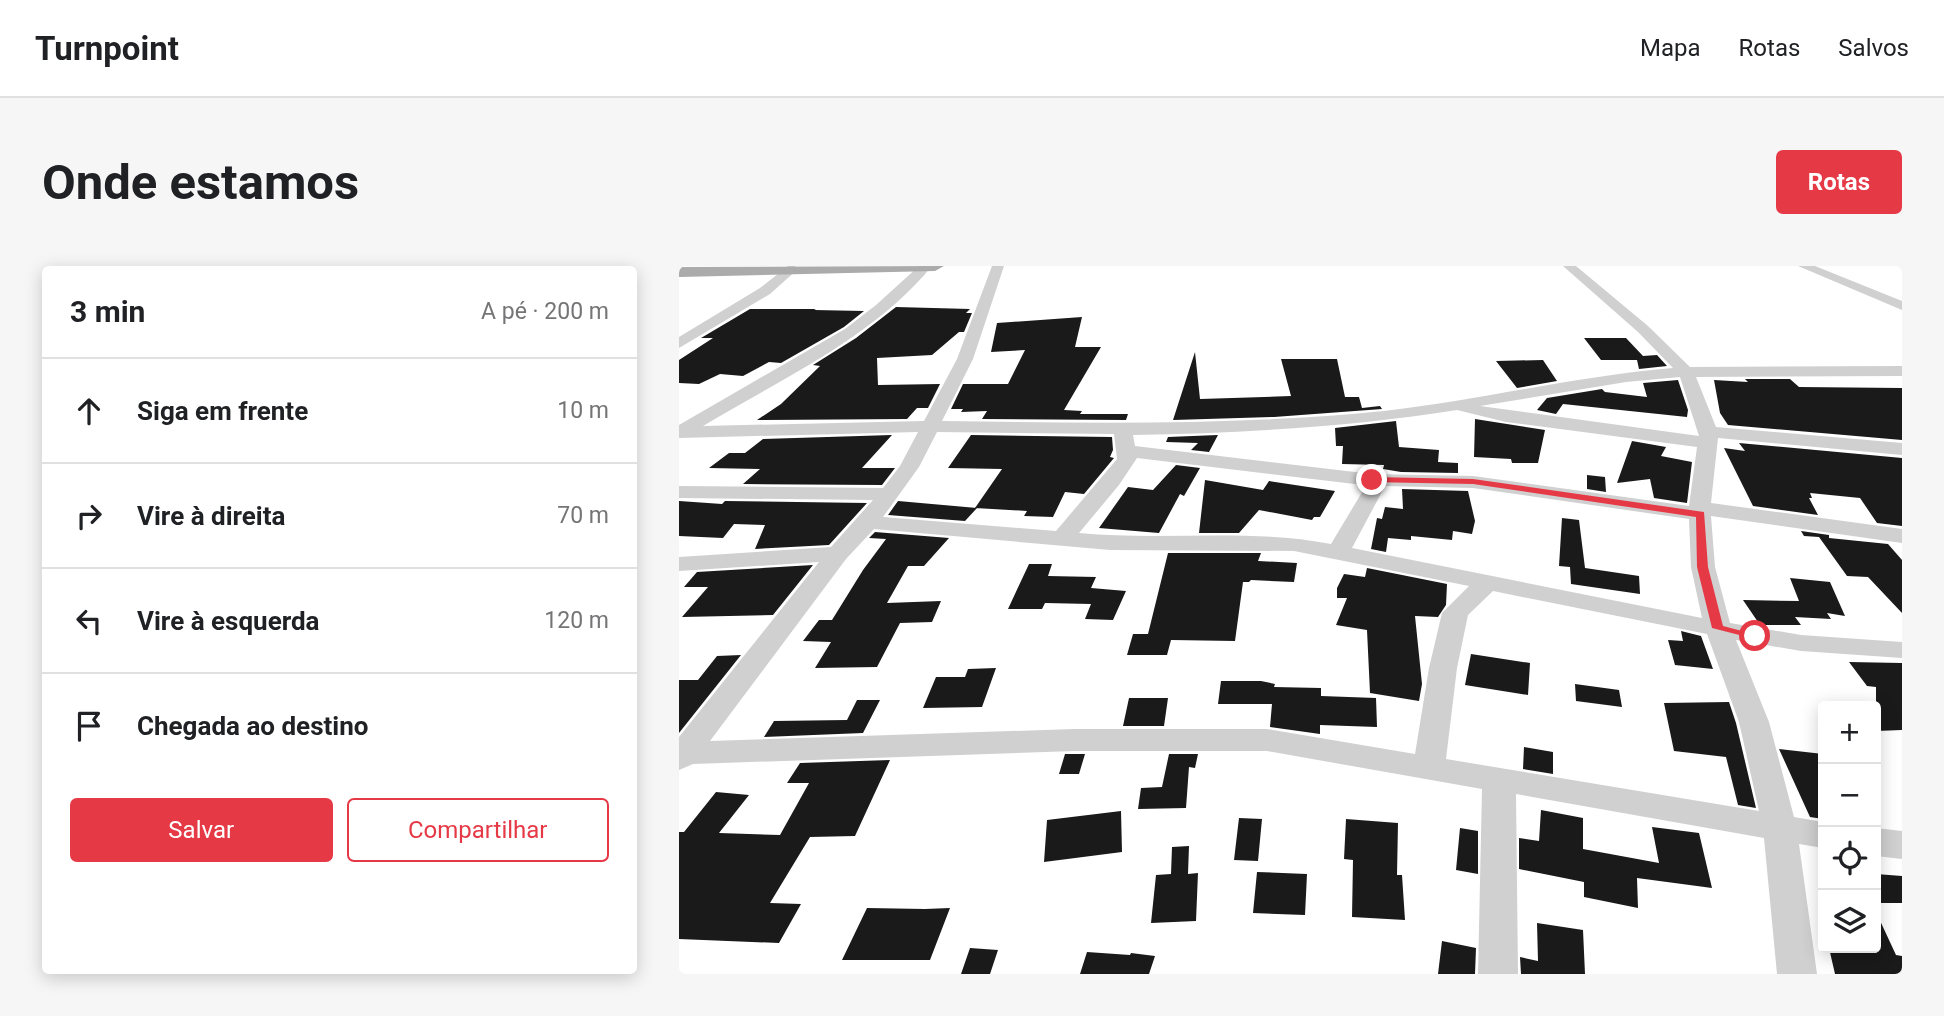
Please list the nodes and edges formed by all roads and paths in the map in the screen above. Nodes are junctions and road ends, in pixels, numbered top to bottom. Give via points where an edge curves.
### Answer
1 (926, 266) edge
2 (935, 266) edge
3 (998, 266) edge
4 (1569, 266) edge
5 (1804, 266) edge
6 (792, 270) junction
7 (679, 272) edge
8 (1902, 306) edge
9 (679, 343) edge
10 (1902, 371) edge
11 (1686, 372) junction
12 (1453, 405) junction
13 (933, 426) junction
14 (1122, 429) junction
15 (680, 431) edge
16 (1708, 437) junction
17 (1902, 449) edge
18 (1128, 451) junction
19 (1372, 480) junction
20 (679, 492) edge
21 (889, 494) junction
22 (1701, 511) junction
23 (868, 522) junction
24 (1902, 536) edge
25 (1062, 538) junction
26 (1338, 552) junction
27 (838, 554) junction
28 (679, 564) edge
29 (1489, 582) junction
30 (1718, 628) junction
31 (1902, 650) edge
32 (682, 756) edge
33 (1429, 767) junction
34 (1499, 780) junction
35 (1780, 830) junction
36 (1818, 834) edge
37 (1881, 843) edge
38 (1902, 845) edge
39 (1498, 974) edge
40 (1797, 974) edge

1 - 2 main road
1 - 6 main road
1 - 15 street via 850,332
3 - 13 street via 965,359
4 - 11 street
5 - 8 street
6 - 7 main road
6 - 9 street
10 - 11 street
11 - 12 street
11 - 16 street
12 - 14 street via 1385,416 1226,428
12 - 16 street via 1506,417
13 - 14 street
13 - 15 street
13 - 21 street
14 - 18 street
16 - 17 street
16 - 22 street
18 - 19 street
18 - 25 street via 1112,481
19 - 22 street via 1473,482
19 - 26 street via 1375,489
20 - 21 street
21 - 23 street
22 - 24 street
22 - 30 street via 1703,567
23 - 25 street
23 - 27 street
25 - 26 street via 1147,545 1259,541
26 - 29 street
27 - 28 street
27 - 32 street
29 - 30 street
29 - 33 street via 1455,613
30 - 31 street via 1801,643
30 - 35 street via 1754,722
32 - 33 street via 1074,740 1267,740
33 - 34 street
34 - 35 street
34 - 39 street
35 - 36 street
35 - 40 street
37 - 38 street

